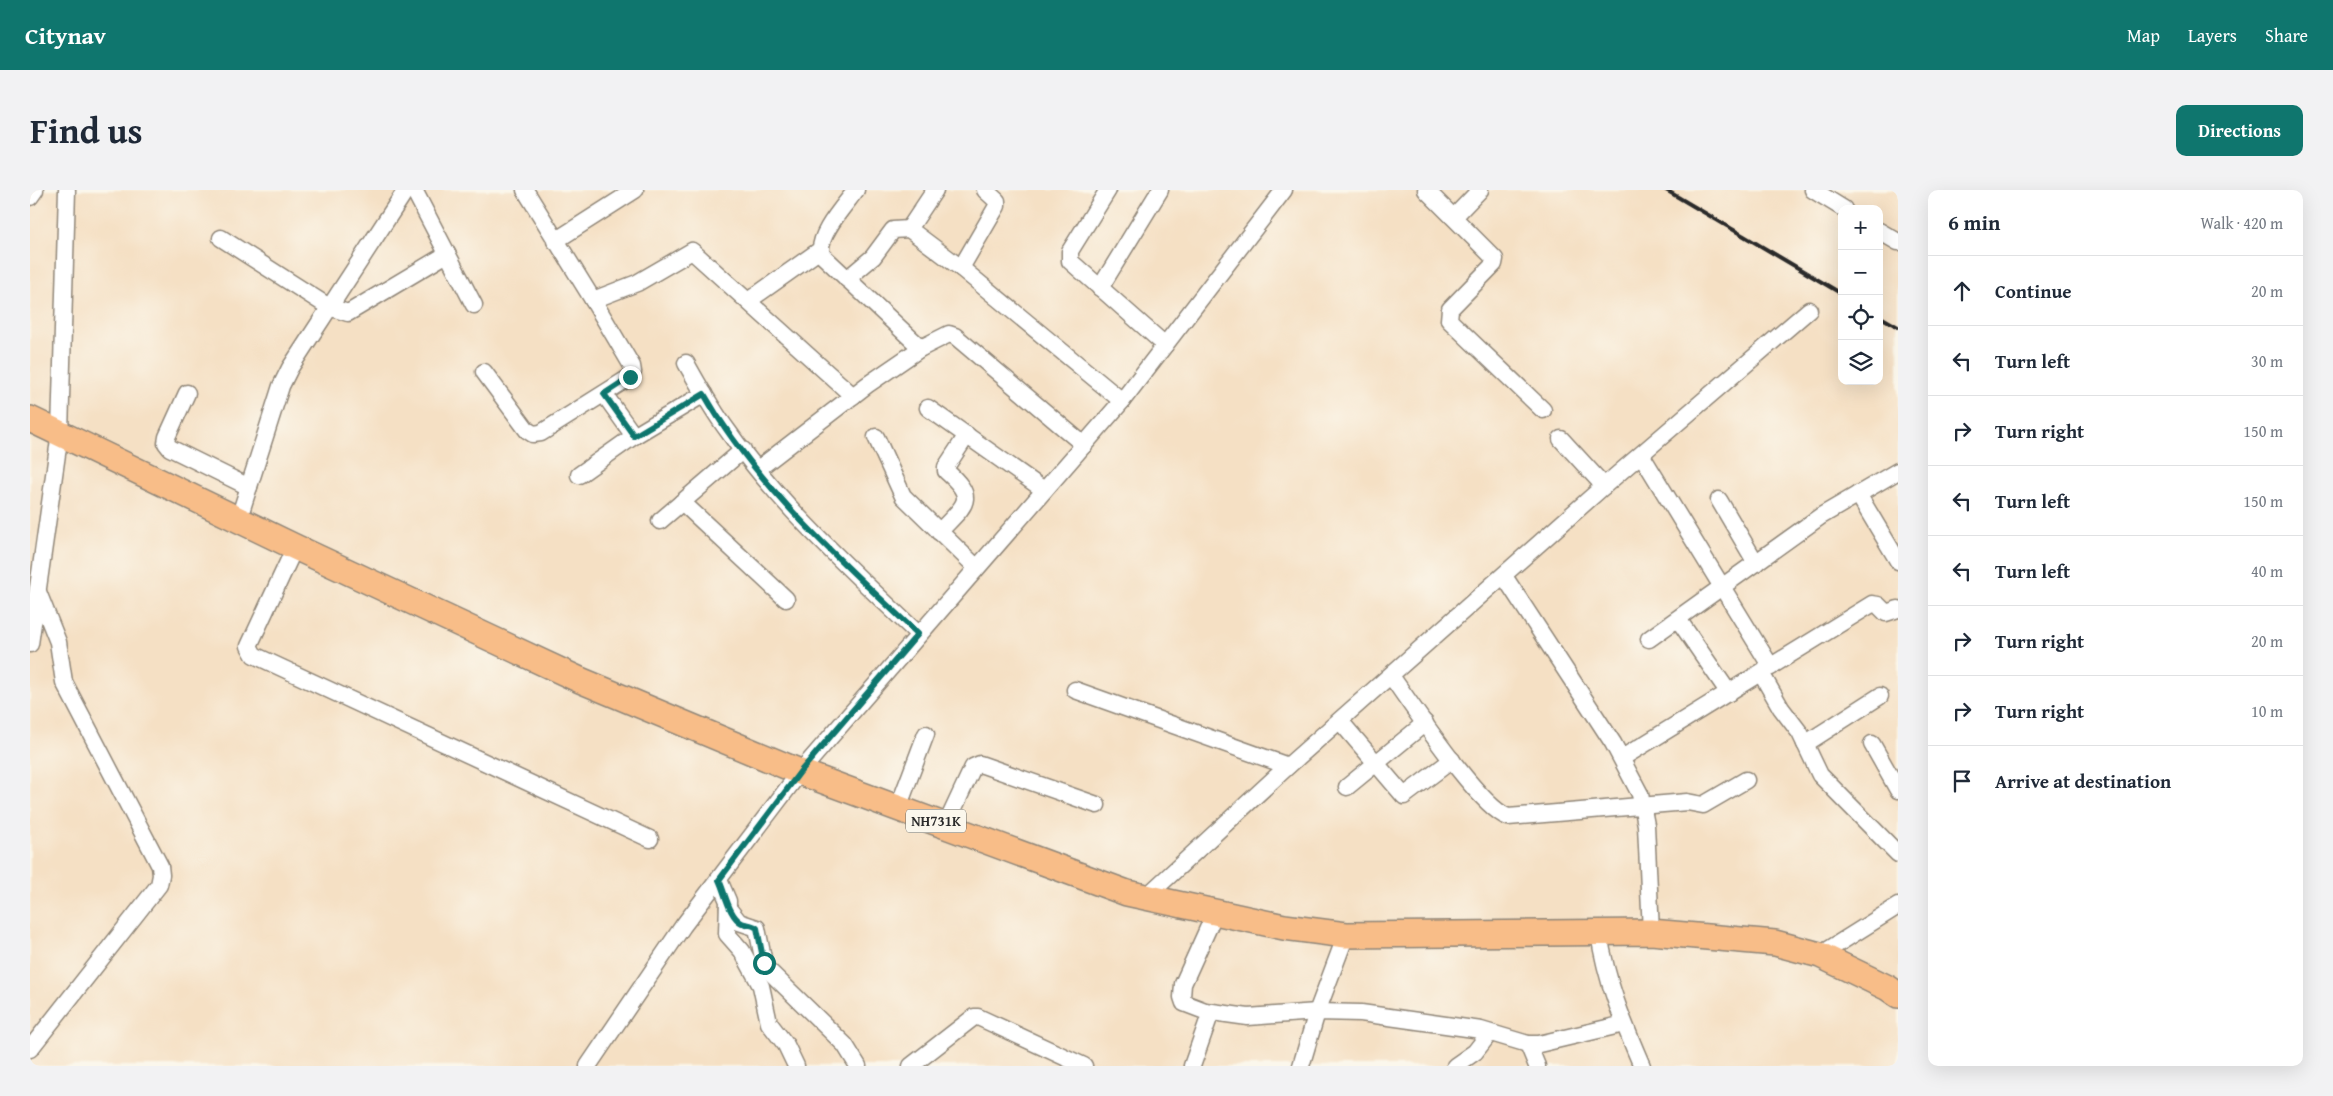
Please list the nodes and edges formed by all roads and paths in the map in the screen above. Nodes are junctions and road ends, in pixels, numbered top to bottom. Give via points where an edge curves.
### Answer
1 (35, 190) edge
2 (67, 190) edge
3 (406, 190) edge
4 (414, 190) edge
5 (525, 190) edge
6 (635, 190) edge
7 (935, 190) edge
8 (985, 190) edge
9 (1108, 190) edge
10 (1160, 190) edge
11 (1284, 190) edge
12 (1426, 190) edge
13 (1480, 190) edge
14 (1813, 190) edge
15 (847, 193) edge
16 (30, 197) edge
17 (1838, 205) edge
18 (1454, 217) junction
19 (909, 229) junction
20 (1883, 233) edge
21 (221, 238) dead end
22 (1896, 239) edge
23 (555, 241) junction
24 (820, 250) junction
25 (447, 254) junction
26 (961, 268) junction
27 (847, 279) junction
28 (1100, 288) junction
29 (593, 300) junction
30 (748, 301) junction
31 (474, 305) dead end
32 (330, 307) junction
33 (1809, 310) dead end
34 (1165, 345) junction
35 (921, 348) junction
36 (686, 363) dead end
37 (484, 372) dead end
38 (187, 393) dead end
39 (604, 394) junction
40 (704, 394) junction
41 (853, 396) junction
42 (1122, 401) junction
43 (928, 408) dead end
44 (1543, 410) dead end
45 (30, 419) edge
46 (60, 433) junction
47 (966, 435) junction
48 (634, 436) junction
49 (876, 437) dead end
50 (1561, 439) dead end
51 (1084, 445) junction
52 (743, 450) junction
53 (1642, 456) junction
54 (758, 470) junction
55 (1898, 472) edge
56 (579, 475) dead end
57 (1604, 486) junction
58 (249, 487) junction
59 (1044, 490) junction
60 (1858, 494) junction
61 (1720, 500) dead end
62 (682, 502) junction
63 (239, 518) junction
64 (660, 521) dead end
65 (940, 532) junction
66 (295, 547) junction
67 (1898, 561) edge
68 (1756, 563) junction
69 (976, 567) junction
70 (1504, 576) junction
71 (1721, 588) junction
72 (38, 592) junction
73 (786, 599) dead end
74 (1898, 609) edge
75 (1678, 619) junction
76 (918, 634) junction
77 (1649, 639) dead end
78 (30, 644) edge
79 (1766, 670) junction
80 (1391, 676) junction
81 (1075, 690) dead end
82 (1729, 693) junction
83 (1880, 696) dead end
84 (1340, 721) junction
85 (1425, 724) junction
86 (926, 734) dead end
87 (1805, 744) junction
88 (1872, 744) dead end
89 (1622, 758) junction
90 (1452, 760) junction
91 (1376, 764) junction
92 (1288, 766) junction
93 (800, 772) junction
94 (1746, 780) dead end
95 (1347, 787) dead end
96 (1898, 790) edge
97 (1097, 805) dead end
98 (1643, 807) junction
99 (898, 808) junction
100 (946, 825) junction
101 (650, 839) dead end
102 (1898, 854) edge
103 (719, 880) junction
104 (1145, 898) junction
105 (1898, 906) edge
106 (728, 908) junction
107 (1215, 914) junction
108 (1652, 932) junction
109 (1599, 933) junction
110 (1346, 936) junction
111 (1820, 955) junction
112 (1898, 995) edge
113 (1211, 1012) junction
114 (1317, 1012) junction
115 (1624, 1024) junction
116 (1489, 1034) junction
117 (1528, 1044) junction
118 (30, 1048) edge
119 (1304, 1065) edge
120 (588, 1066) edge
121 (796, 1066) edge
122 (858, 1066) edge
123 (911, 1066) edge
124 (1084, 1066) edge
125 (1192, 1066) edge
126 (1455, 1066) edge
127 (1537, 1066) edge
128 (1642, 1066) edge

1 - 16 street
2 - 46 street
3 - 32 street
4 - 25 street
5 - 23 street
6 - 23 street
7 - 19 street
8 - 26 street via 997,201 997,206
9 - 28 street via 1069,256 1070,261
10 - 28 street
11 - 34 street
12 - 18 street
13 - 18 street
14 - 17 street
15 - 24 street via 822,238
18 - 44 street via 1495,259 1494,264 1450,309 1449,320
19 - 26 street
19 - 27 street via 893,230 874,257
20 - 22 street
21 - 32 street
23 - 29 street
24 - 27 street
24 - 30 street
25 - 31 street
25 - 32 street via 352,311 343,312
26 - 42 street
27 - 35 street
28 - 34 street
29 - 30 street via 637,283 692,251
29 - 39 street via 633,372
30 - 41 street
32 - 58 street via 280,386
33 - 53 street
34 - 42 street
35 - 41 street
35 - 51 street via 943,335 955,336
36 - 40 street
37 - 39 street via 533,434 541,434
38 - 58 street via 166,443 170,448
39 - 48 street
40 - 48 street
40 - 52 street
41 - 54 street
42 - 51 street
43 - 47 street
45 - 46 highway, NH731K
46 - 63 highway, NH731K
46 - 72 street
47 - 59 street
47 - 65 street via 946,468 961,484 966,495 965,504
48 - 56 street
49 - 65 street via 898,489
50 - 57 street
51 - 59 street
52 - 54 street
52 - 62 street
53 - 57 street
53 - 71 street
54 - 76 street via 837,557
55 - 60 street
57 - 70 street
58 - 63 street
59 - 69 street
60 - 67 street
60 - 68 street via 1821,516
61 - 68 street
62 - 64 street
62 - 73 street
63 - 66 highway, NH731K
65 - 69 street
66 - 93 highway, NH731K via 580,680
66 - 101 street via 250,646 254,655
68 - 71 street
69 - 76 street
70 - 80 street
70 - 89 street
71 - 75 street
71 - 79 street
72 - 78 street
72 - 118 street via 58,642 64,682 162,875 159,884
74 - 79 street via 1886,614 1878,605 1872,604
75 - 77 street
75 - 82 street
76 - 93 street
79 - 82 street
79 - 87 street via 1781,708
80 - 84 street
80 - 85 street
81 - 92 street
82 - 89 street
83 - 87 street
84 - 91 street
84 - 92 street
85 - 90 street
85 - 91 street
86 - 99 street
87 - 102 street via 1820,775
88 - 96 street
89 - 98 street
90 - 91 street via 1404,796
90 - 98 street via 1492,808 1508,817
91 - 95 street
92 - 104 street
93 - 99 highway, NH731K
93 - 103 street
94 - 98 street via 1706,804 1687,802
97 - 100 street via 980,764 973,767
98 - 108 street
99 - 100 highway, NH731K
100 - 104 highway, NH731K
103 - 106 street via 727,896
103 - 120 street via 674,939
104 - 107 highway, NH731K
105 - 111 street
106 - 121 street via 727,934 742,951 761,986 769,1023 786,1045
106 - 122 street via 740,922 757,928 767,969 844,1045
107 - 110 highway, NH731K
107 - 113 street via 1183,984 1182,997 1184,1003 1192,1008
108 - 109 highway, NH731K
108 - 111 highway, NH731K via 1775,943
109 - 110 highway, NH731K
109 - 115 street via 1605,969
110 - 114 street
111 - 112 highway, NH731K
113 - 114 street via 1261,1018
113 - 125 street
114 - 116 street via 1384,1016 1481,1030
114 - 119 street
115 - 117 street
115 - 128 street
116 - 117 street
116 - 126 street via 1475,1052
117 - 127 street
123 - 124 street via 974,1017

